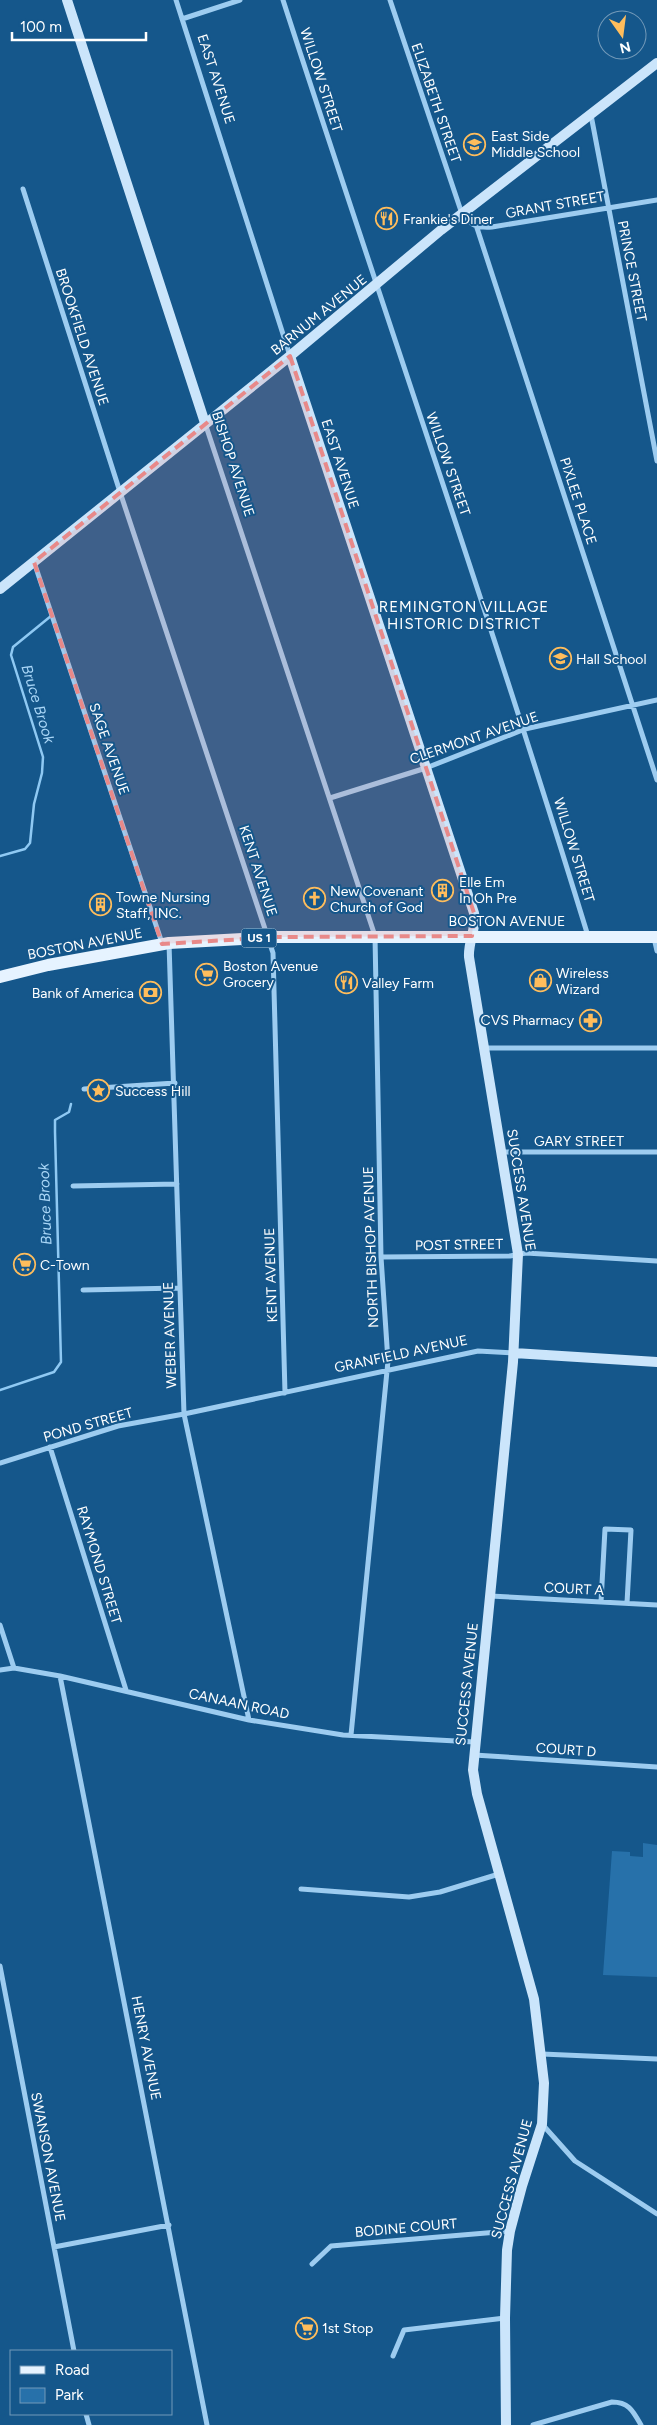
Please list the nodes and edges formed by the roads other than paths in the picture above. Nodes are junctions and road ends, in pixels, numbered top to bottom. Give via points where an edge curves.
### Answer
1 (67, 0) edge
2 (176, 0) edge
3 (240, 0) edge
4 (283, 0) edge
5 (390, 0) edge
6 (182, 19) junction
7 (657, 63) edge
8 (591, 114) junction
9 (23, 189) dead end
10 (657, 200) edge
11 (608, 208) junction
12 (462, 214) junction
13 (477, 228) junction
14 (376, 286) junction
15 (290, 356) junction
16 (205, 423) junction
17 (657, 461) edge
18 (120, 492) junction
19 (34, 562) junction
20 (0, 589) edge
21 (657, 700) edge
22 (632, 705) junction
23 (525, 729) junction
24 (426, 768) junction
25 (657, 780) edge
26 (330, 798) junction
27 (375, 936) junction
28 (472, 936) junction
29 (268, 937) junction
30 (589, 937) junction
31 (655, 937) edge
32 (166, 943) junction
33 (657, 951) edge
34 (0, 977) edge
35 (486, 1048) junction
36 (657, 1048) edge
37 (175, 1084) junction
38 (84, 1089) dead end
39 (501, 1152) junction
40 (657, 1152) edge
41 (177, 1184) junction
42 (73, 1186) dead end
43 (518, 1254) junction
44 (382, 1257) junction
45 (657, 1261) edge
46 (179, 1288) junction
47 (83, 1290) dead end
48 (514, 1353) junction
49 (657, 1362) edge
50 (387, 1371) junction
51 (285, 1393) junction
52 (184, 1414) junction
53 (50, 1446) junction
54 (0, 1463) edge
55 (490, 1596) junction
56 (601, 1602) junction
57 (627, 1603) junction
58 (657, 1605) edge
59 (0, 1625) edge
60 (14, 1668) junction
61 (0, 1670) edge
62 (60, 1676) junction
63 (126, 1690) junction
64 (249, 1720) junction
65 (351, 1735) junction
66 (476, 1742) junction
67 (474, 1755) junction
68 (657, 1768) edge
69 (499, 1874) junction
70 (301, 1889) dead end
71 (0, 1966) edge
72 (542, 2054) junction
73 (657, 2059) edge
74 (542, 2124) junction
75 (657, 2214) edge
76 (169, 2225) junction
77 (510, 2231) junction
78 (54, 2247) junction
79 (312, 2264) dead end
80 (505, 2318) junction
81 (74, 2350) edge
82 (393, 2356) dead end
83 (207, 2425) edge
84 (506, 2425) edge
85 (532, 2425) edge
86 (641, 2425) edge

1 - 16 street, BISHOP AVENUE
2 - 6 street, EAST AVENUE
3 - 6 street
4 - 14 street, WILLOW STREET
5 - 12 street, ELIZABETH STREET
6 - 15 street, EAST AVENUE
7 - 8 street, BARNUM AVENUE
8 - 11 street, PRINCE STREET
8 - 12 street, BARNUM AVENUE
9 - 18 street, BROOKFIELD AVENUE
10 - 11 street, GRANT STREET
11 - 13 street, GRANT STREET
11 - 17 street, PRINCE STREET
12 - 13 street
12 - 14 street, BARNUM AVENUE
13 - 22 street, PIXLEE PLACE
14 - 15 street, BARNUM AVENUE
14 - 23 street, WILLOW STREET
15 - 16 street, BARNUM AVENUE
15 - 24 street, EAST AVENUE
16 - 18 street, BARNUM AVENUE
16 - 26 street, BISHOP AVENUE
18 - 19 street, BARNUM AVENUE
18 - 29 street, KENT AVENUE
19 - 20 street, BARNUM AVENUE
19 - 32 street, SAGE AVENUE
21 - 22 street, CLERMONT AVENUE
22 - 23 street, CLERMONT AVENUE
22 - 25 street, PIXLEE PLACE
23 - 24 street, CLERMONT AVENUE
23 - 30 street, WILLOW STREET
24 - 26 street, CLERMONT AVENUE
24 - 28 street, EAST AVENUE via 474,912 476,924
26 - 27 street, BISHOP AVENUE
27 - 28 main road, BOSTON AVENUE / US 1
27 - 29 main road, BOSTON AVENUE / US 1
27 - 44 street, NORTH BISHOP AVENUE
28 - 30 main road, BOSTON AVENUE / US 1
28 - 35 street, SUCCESS AVENUE via 469,957
29 - 32 main road, BOSTON AVENUE / US 1
29 - 51 street, KENT AVENUE via 273,956
30 - 31 main road, BOSTON AVENUE / US 1
31 - 33 street
32 - 34 main road, BOSTON AVENUE / US 1
32 - 37 street, WEBER AVENUE
35 - 36 street
35 - 39 street, SUCCESS AVENUE
37 - 38 street
37 - 41 street, WEBER AVENUE
39 - 40 street, GARY STREET
39 - 43 street, SUCCESS AVENUE
41 - 42 street
41 - 46 street, WEBER AVENUE
43 - 44 street, POST STREET
43 - 45 street, POST STREET
43 - 48 street, SUCCESS AVENUE
44 - 50 street, NORTH BISHOP AVENUE
46 - 47 street
46 - 52 street, WEBER AVENUE
48 - 49 street, GRANFIELD AVENUE
48 - 50 street, GRANFIELD AVENUE via 478,1351
48 - 55 street, SUCCESS AVENUE
50 - 51 street, GRANFIELD AVENUE
50 - 65 street, NORTH BISHOP AVENUE
51 - 52 street, GRANFIELD AVENUE
52 - 53 street, POND STREET via 118,1426
52 - 64 street, WEBER AVENUE
53 - 54 street, POND STREET
53 - 63 street, RAYMOND STREET
55 - 56 street, COURT A
55 - 66 street, SUCCESS AVENUE
56 - 57 street, COURT A
56 - 57 street via 605,1528 631,1530
57 - 58 street, COURT A
59 - 60 street
60 - 61 street, CANAAN ROAD
60 - 62 street, CANAAN ROAD
62 - 63 street, CANAAN ROAD
62 - 76 street, HENRY AVENUE
63 - 64 street, CANAAN ROAD
64 - 65 street, CANAAN ROAD
65 - 66 street, CANAAN ROAD
66 - 67 street, SUCCESS AVENUE
67 - 68 street, COURT D
67 - 69 street, SUCCESS AVENUE via 477,1794
69 - 70 street via 440,1892 409,1897
69 - 72 street, SUCCESS AVENUE via 534,1999
71 - 78 street, SWANSON AVENUE
72 - 73 street
72 - 74 street, SUCCESS AVENUE
74 - 75 street via 575,2161
74 - 77 street, SUCCESS AVENUE
76 - 78 street
76 - 83 street, HENRY AVENUE
77 - 79 street, BODINE COURT via 332,2246
77 - 80 street, SUCCESS AVENUE
78 - 81 street, SWANSON AVENUE
80 - 82 street via 404,2330
80 - 84 street, SUCCESS AVENUE
85 - 86 street via 612,2402 630,2406

